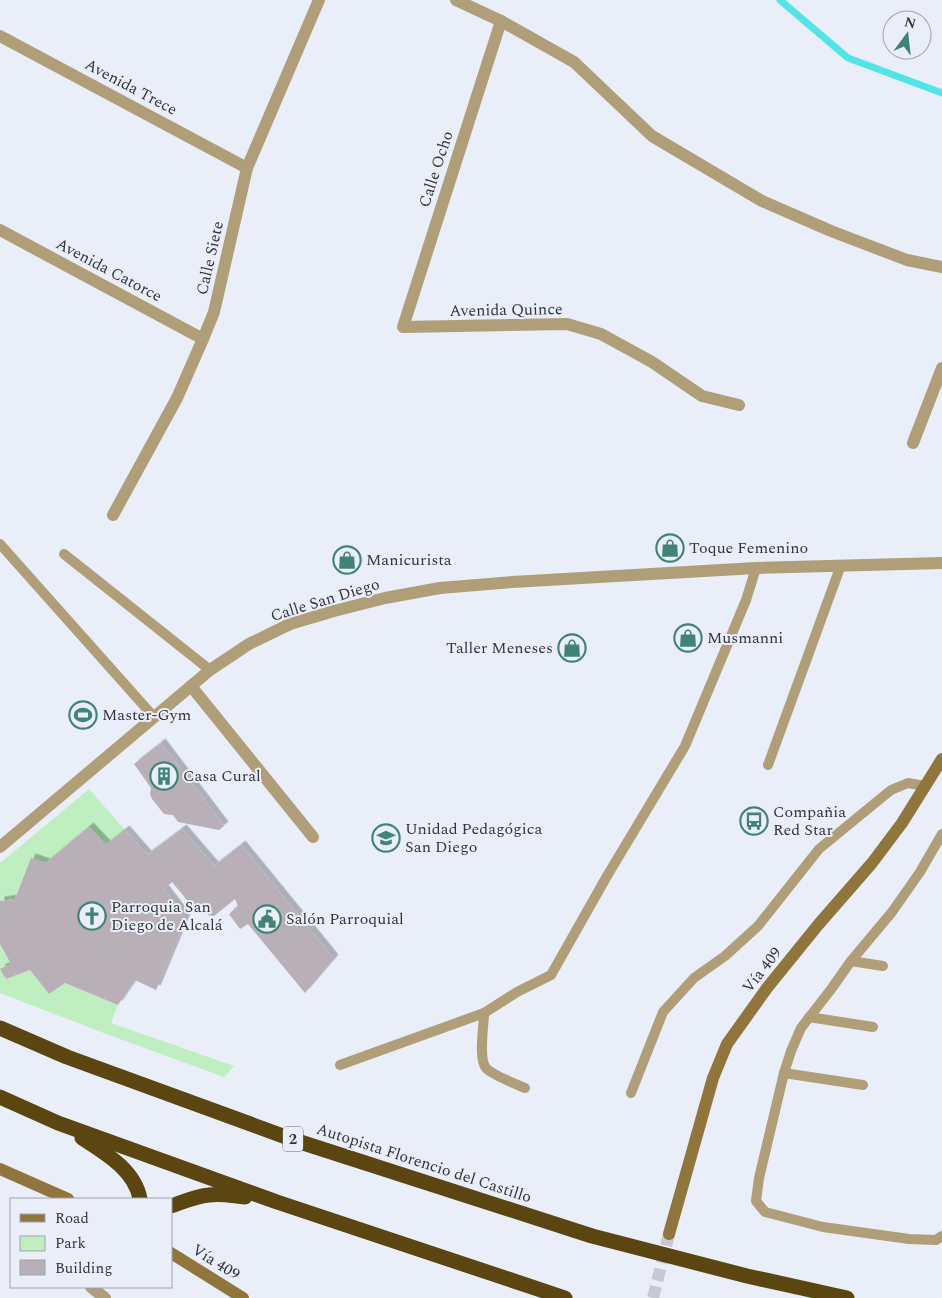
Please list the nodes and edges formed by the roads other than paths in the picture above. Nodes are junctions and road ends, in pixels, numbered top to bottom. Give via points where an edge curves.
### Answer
1 (319, 0) edge
2 (456, 0) edge
3 (501, 21) junction
4 (0, 36) edge
5 (247, 168) junction
6 (0, 230) edge
7 (942, 266) edge
8 (403, 328) joint
9 (204, 339) junction
10 (942, 368) edge
11 (739, 405) dead end
12 (913, 443) dead end
13 (113, 515) dead end
14 (0, 544) edge
15 (64, 554) dead end
16 (942, 563) edge
17 (841, 566) junction
18 (756, 568) junction
19 (210, 670) junction
20 (191, 686) junction
21 (154, 717) junction
22 (942, 758) edge
23 (768, 764) dead end
24 (925, 786) junction
25 (942, 834) edge
26 (313, 837) dead end
27 (0, 847) edge
28 (850, 961) junction
29 (883, 966) dead end
30 (484, 1013) junction
31 (809, 1017) junction
32 (873, 1027) dead end
33 (0, 1028) edge
34 (340, 1065) dead end
35 (784, 1073) junction
36 (863, 1085) dead end
37 (525, 1088) dead end
38 (631, 1093) dead end
39 (0, 1097) edge
40 (58, 1123) junction
41 (0, 1169) edge
42 (64, 1198) edge
43 (140, 1198) edge
44 (277, 1202) junction
45 (172, 1206) edge
46 (669, 1234) tunnel mouth
47 (942, 1236) edge
48 (172, 1254) edge
49 (91, 1288) edge
50 (105, 1298) edge
51 (243, 1298) edge
52 (565, 1298) edge
53 (847, 1298) edge

1 - 5 street, Calle Siete
2 - 3 street
3 - 7 street via 574,62 652,136 762,201 907,260
3 - 8 street, Calle Ocho
4 - 5 street, Avenida Trece
5 - 9 street, Calle Siete via 214,312
6 - 9 street, Avenida Catorce
8 - 11 street, Avenida Quince via 567,324 602,334 652,362 702,396
9 - 13 street, Calle Siete via 177,398
10 - 12 street
14 - 21 lane
15 - 19 lane
16 - 17 street, Calle San Diego
17 - 18 street, Calle San Diego
17 - 23 lane
18 - 19 street, Calle San Diego via 449,587 394,596 290,624 249,644
18 - 30 lane via 746,600 685,746 551,975
19 - 20 street, Calle San Diego
20 - 21 street, Calle San Diego
20 - 26 street
21 - 27 street, Calle San Diego
22 - 24 street, Vía 409
24 - 38 lane via 908,783 892,790 819,849 758,926 694,978 663,1012
24 - 46 street, Vía 409 via 872,863 767,988 727,1044 713,1078
25 - 28 lane via 892,912
28 - 29 lane
28 - 31 lane
30 - 34 lane
30 - 37 lane via 482,1060 486,1068
31 - 32 lane
31 - 35 lane via 800,1028
33 - 53 highway, Autopista Florencio del Castillo / 2 via 67,1057 294,1140 592,1236
35 - 36 lane
35 - 47 lane via 756,1201 765,1212 823,1227 909,1239 936,1240
39 - 40 highway
40 - 43 highway via 102,1151 129,1174
40 - 44 highway
41 - 42 street
44 - 45 highway via 222,1194
44 - 52 highway
48 - 51 street, Vía 409
49 - 50 street

